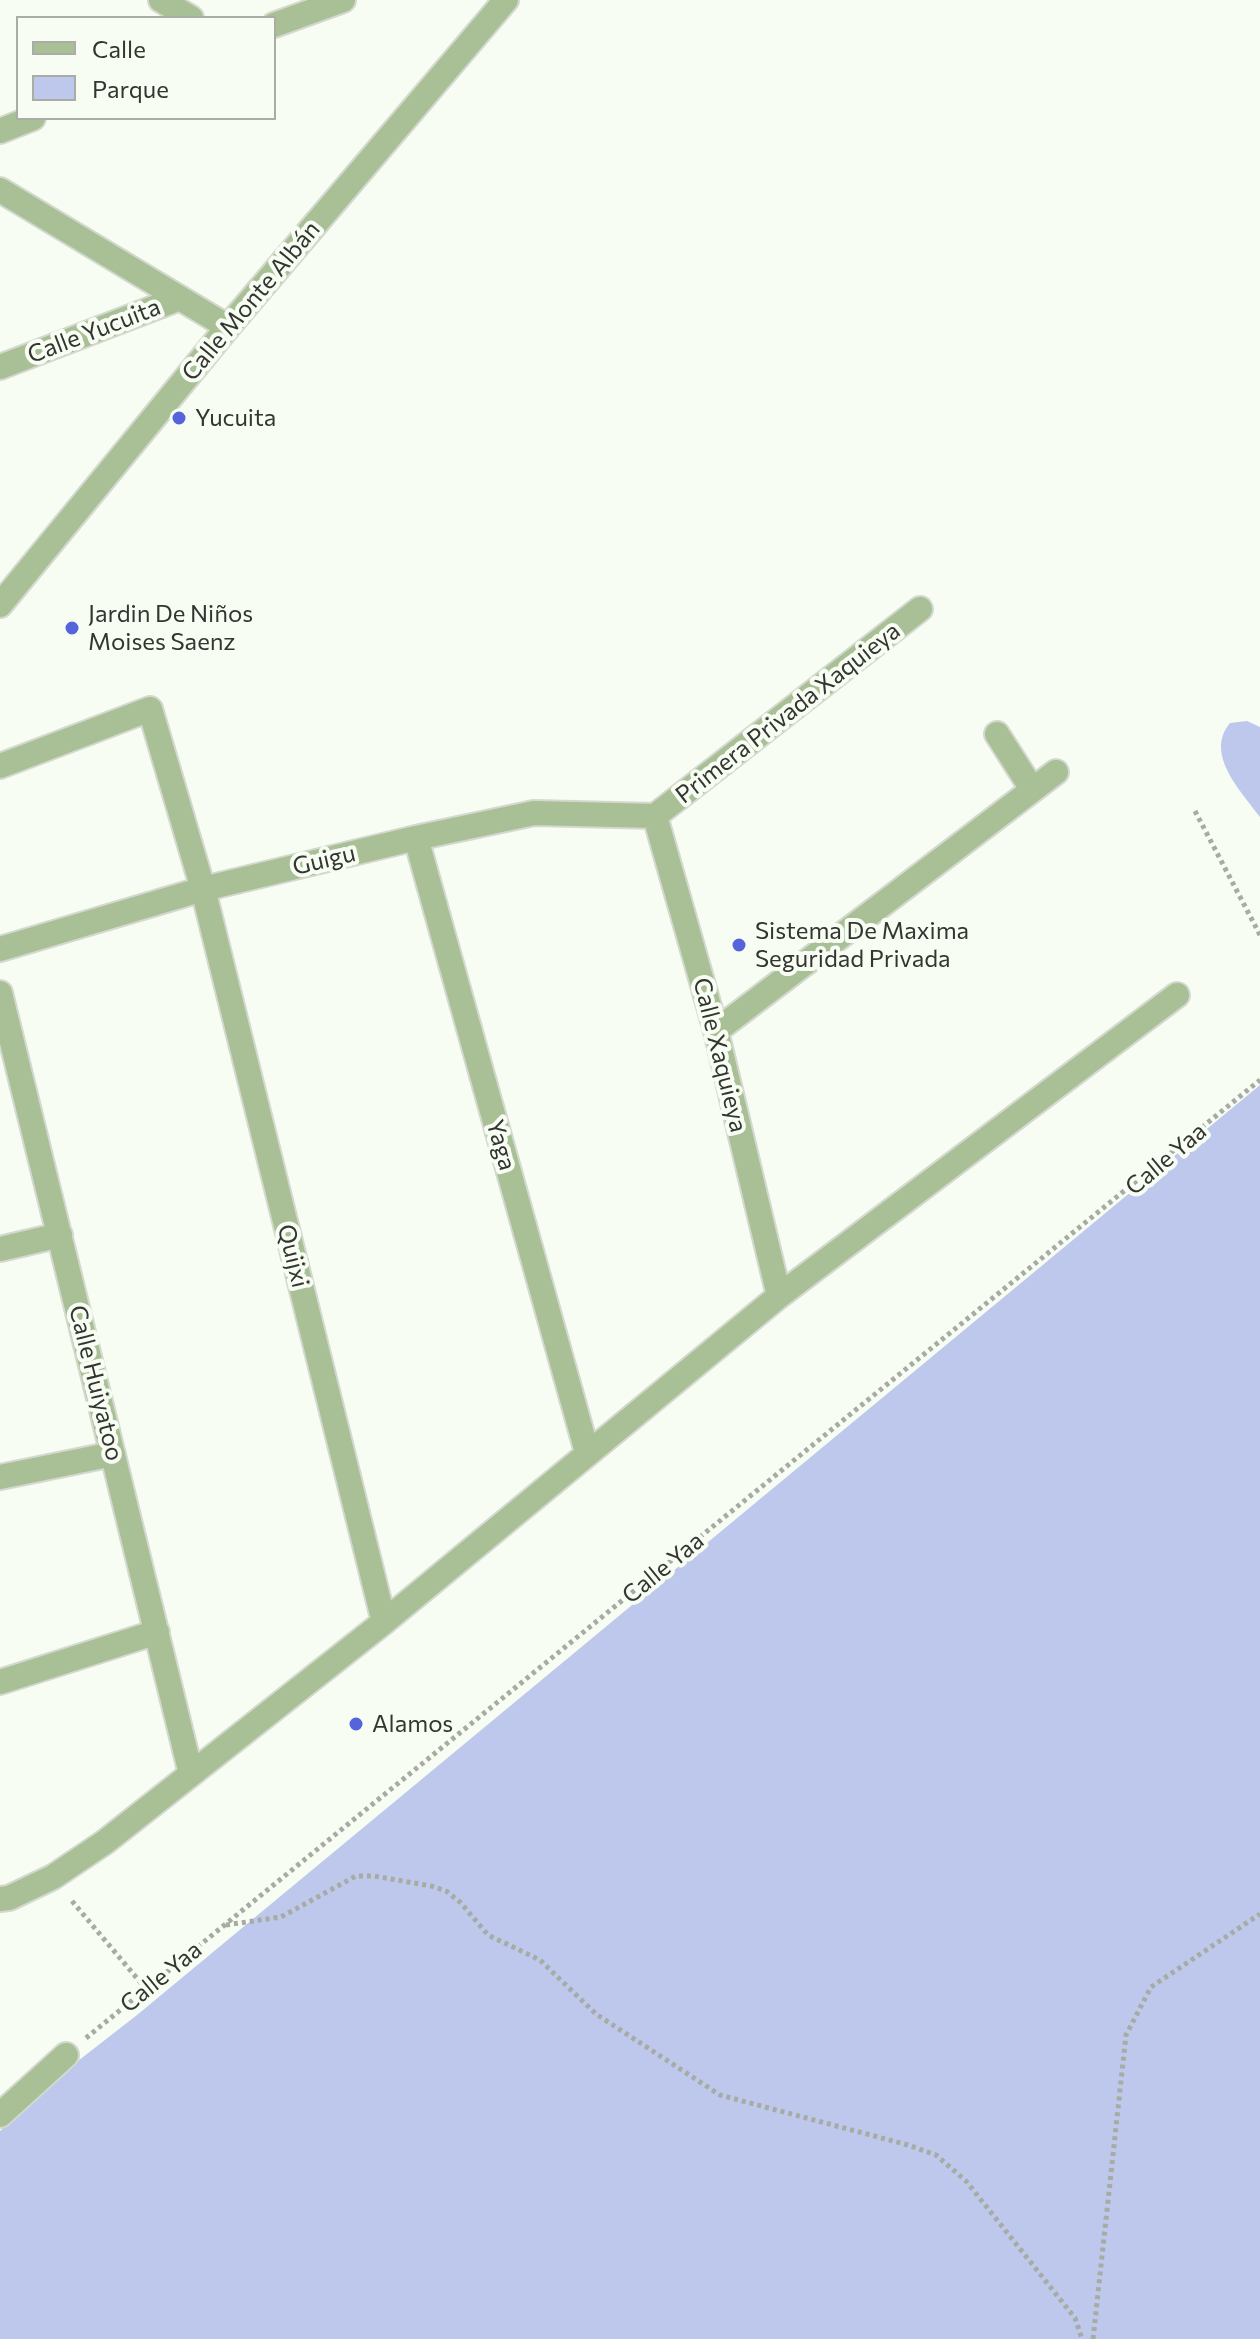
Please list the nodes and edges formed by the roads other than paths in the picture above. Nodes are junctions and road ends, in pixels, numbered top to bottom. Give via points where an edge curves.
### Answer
1 (161, 0) edge
2 (343, 0) edge
3 (506, 0) edge
4 (188, 16) edge
5 (276, 24) edge
6 (28, 120) edge
7 (0, 131) edge
8 (0, 190) edge
9 (180, 298) junction
10 (228, 327) junction
11 (0, 367) edge
12 (0, 605) edge
13 (920, 609) dead end
14 (997, 734) dead end
15 (0, 766) edge
16 (1056, 772) dead end
17 (1032, 789) junction
18 (655, 816) junction
19 (416, 838) junction
20 (203, 889) junction
21 (0, 949) edge
22 (0, 993) edge
23 (1177, 995) dead end
24 (716, 1031) junction
25 (60, 1235) junction
26 (0, 1249) edge
27 (779, 1296) junction
28 (587, 1452) junction
29 (113, 1454) junction
30 (0, 1477) edge
31 (384, 1622) junction
32 (157, 1632) junction
33 (0, 1682) edge
34 (191, 1774) junction
35 (0, 1899) edge
36 (66, 2055) road end
37 (0, 2115) edge

1 - 4 street
2 - 5 street
3 - 10 street, Calle Monte Albán
6 - 7 street
8 - 9 street
9 - 10 street, Calle Yucuita
9 - 11 street, Calle Yucuita
10 - 12 street, Calle Monte Albán
13 - 18 street, Primera Privada Xaquieya
14 - 17 street
15 - 20 street, Quijxi via 150,709
16 - 17 street
17 - 24 street
18 - 19 street, Guigu via 534,813
18 - 24 street, Calle Xaquieya
19 - 20 street, Guigu
19 - 28 street, Yaga
20 - 21 street, Guigu
20 - 31 street, Quijxi
22 - 25 street, Calle Huiyatoo
23 - 27 street
24 - 27 street, Calle Xaquieya
25 - 26 street
25 - 29 street, Calle Huiyatoo
27 - 28 street
28 - 31 street
29 - 30 street
29 - 32 street, Calle Huiyatoo
31 - 34 street
32 - 33 street
32 - 34 street, Calle Huiyatoo
34 - 35 street via 53,1877
36 - 37 street

